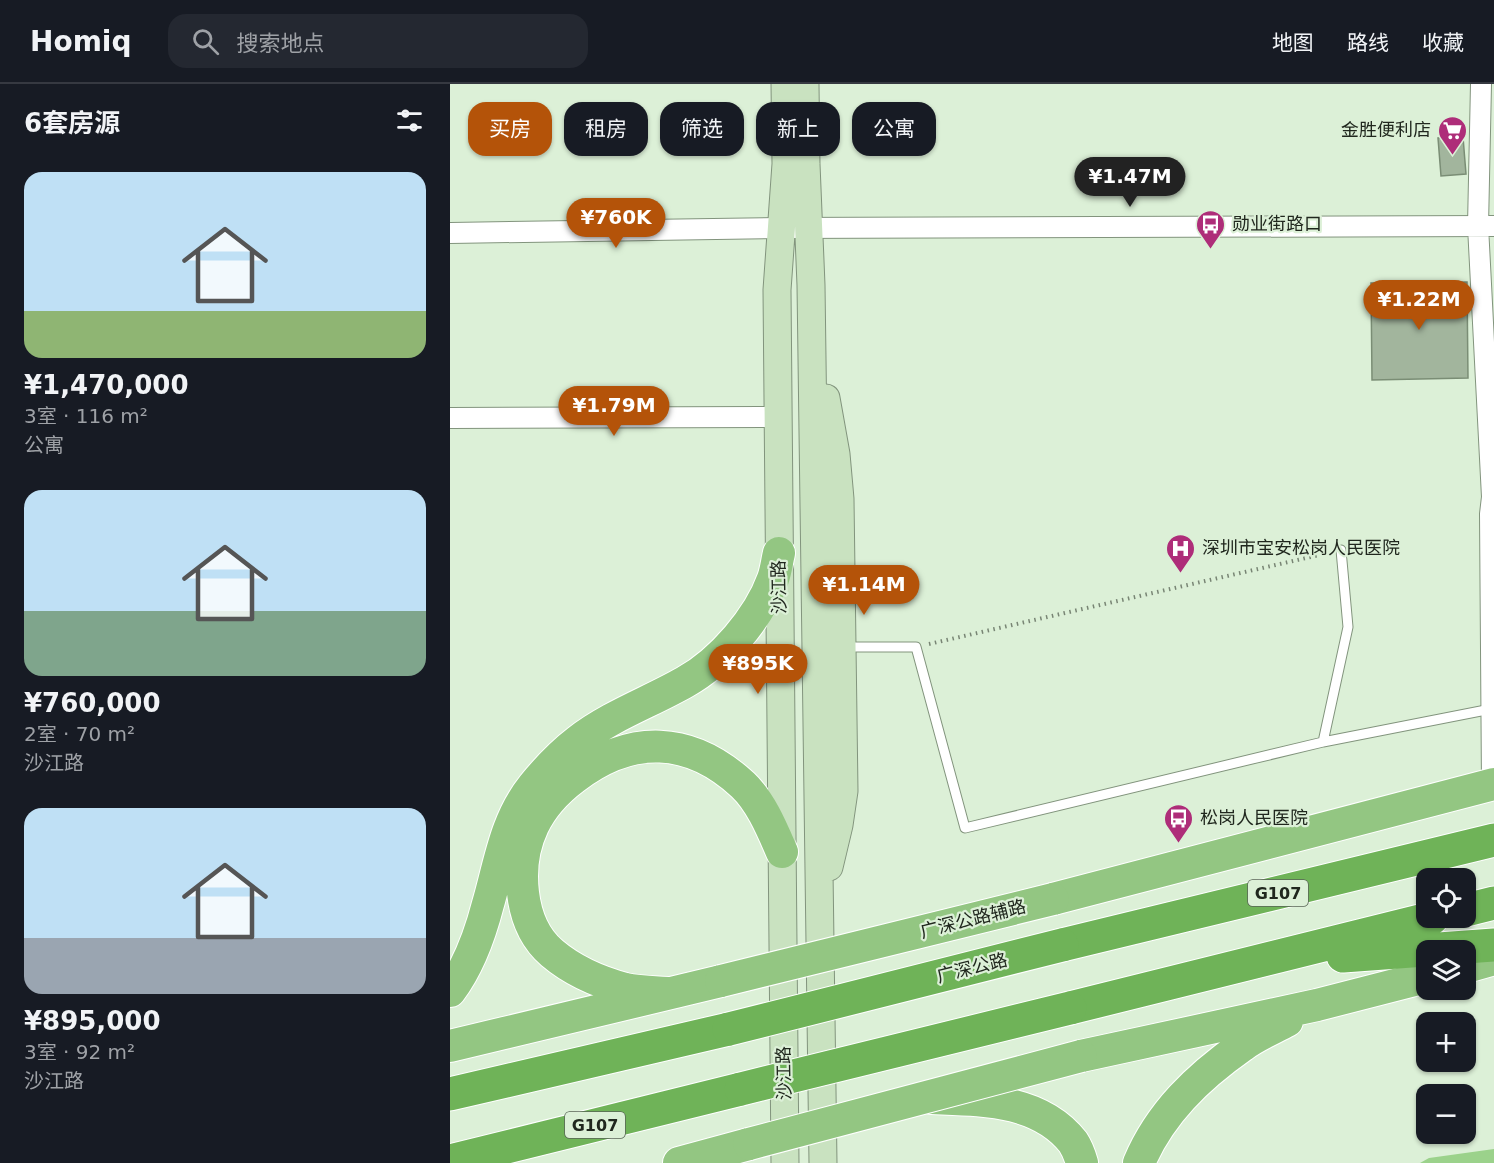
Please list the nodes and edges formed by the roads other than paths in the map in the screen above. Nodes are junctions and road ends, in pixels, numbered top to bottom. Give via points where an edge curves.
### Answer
1 (785, 84) edge
2 (805, 84) edge
3 (1481, 84) edge
4 (1486, 226) edge
5 (781, 228) junction
6 (809, 228) junction
7 (450, 233) edge
8 (812, 325) junction
9 (778, 417) junction
10 (450, 418) edge
11 (1341, 550) road end
12 (779, 553) junction
13 (842, 647) junction
14 (1491, 708) junction
15 (1323, 742) junction
16 (1493, 784) edge
17 (1494, 840) edge
18 (782, 852) junction
19 (1494, 903) edge
20 (820, 906) junction
21 (1476, 908) edge
22 (1416, 922) edge
23 (1494, 945) edge
24 (1494, 959) edge
25 (1249, 962) junction
26 (1476, 964) edge
27 (1416, 979) edge
28 (451, 990) edge
29 (670, 993) junction
30 (1317, 1005) junction
31 (450, 1046) edge
32 (450, 1094) edge
33 (916, 1098) junction
34 (450, 1161) edge
35 (679, 1163) edge
36 (784, 1163) edge
37 (823, 1163) edge
38 (1082, 1163) edge
39 (1139, 1163) edge

1 - 5 main road, 沙江路 via 786,164
2 - 6 main road, 沙江路
3 - 4 street
4 - 6 street
4 - 14 street via 1492,496
5 - 6 street
5 - 7 street
5 - 9 main road, 沙江路 via 777,290
6 - 8 main road, 沙江路
8 - 13 main road via 836,454
8 - 20 main road, 沙江路
9 - 10 street
9 - 12 main road, 沙江路
11 - 15 lane via 1348,627
12 - 18 main road, 沙江路
12 - 28 main road via 772,580 755,612 714,661 687,681 577,741 537,782 512,820 479,936
13 - 15 lane via 916,647 965,828
13 - 20 main road via 844,791
14 - 15 lane
14 - 16 street
16 - 29 main road, 广深公路辅路, bridge via 1053,899
17 - 32 highway, 广深公路 / G107, bridge
18 - 29 main road via 766,818 744,786 695,753 670,747 627,750 593,763 548,803 533,826 524,852 522,878 533,928 550,952 597,980 626,989
18 - 36 main road, 沙江路
19 - 21 highway
20 - 37 main road, 沙江路
22 - 25 highway, G107
23 - 25 highway
24 - 26 main road
25 - 34 highway, G107, bridge
27 - 30 main road
29 - 31 main road, 广深公路辅路
30 - 33 main road, bridge via 1081,1056
30 - 39 main road via 1243,1045 1176,1102
33 - 35 main road, bridge
33 - 38 main road, bridge via 972,1100 1034,1112 1057,1126 1074,1143

